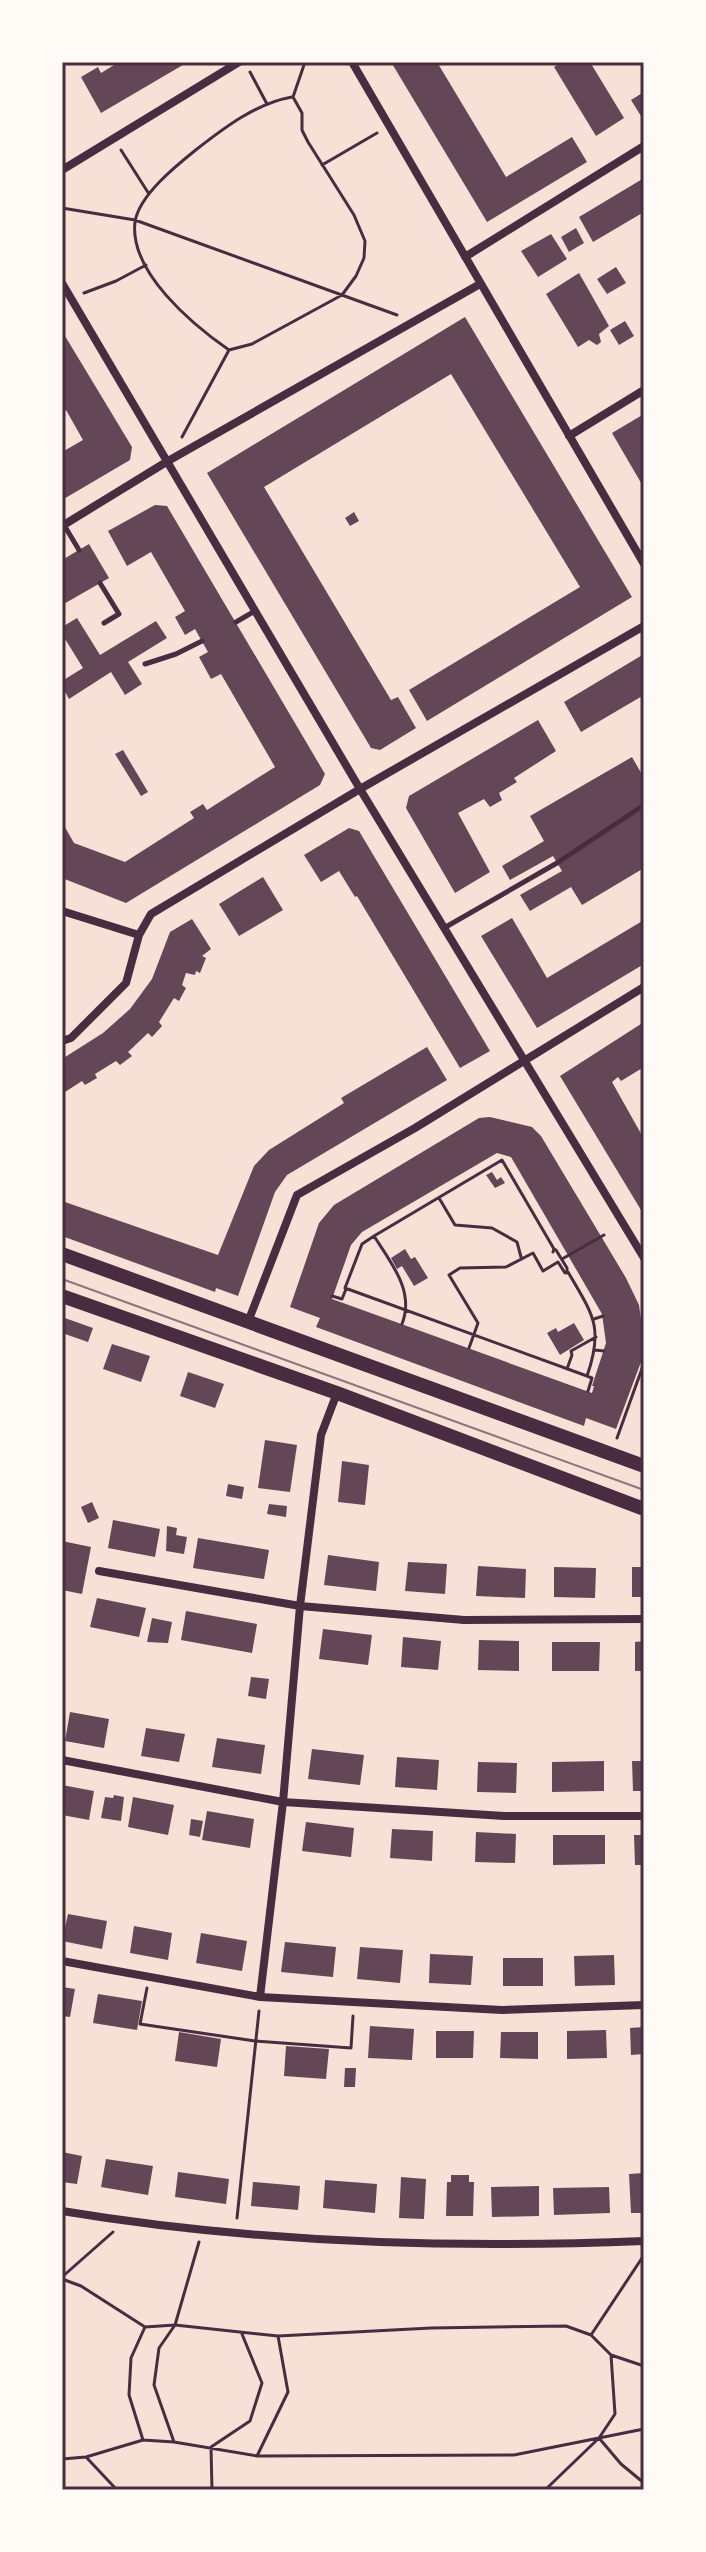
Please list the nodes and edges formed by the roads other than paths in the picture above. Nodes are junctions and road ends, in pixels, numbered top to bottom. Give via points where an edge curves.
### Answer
1 (242, 62) edge
2 (352, 62) edge
3 (644, 146) edge
4 (62, 170) edge
5 (465, 257) junction
6 (62, 283) edge
7 (480, 284) junction
8 (644, 390) edge
9 (569, 436) junction
10 (168, 461) junction
11 (63, 526) edge
12 (79, 550) dead end
13 (644, 564) edge
14 (100, 583) dead end
15 (256, 611) junction
16 (236, 622) dead end
17 (104, 623) dead end
18 (644, 626) edge
19 (202, 641) dead end
20 (145, 664) dead end
21 (360, 789) junction
22 (644, 805) edge
23 (62, 911) edge
24 (444, 928) junction
25 (139, 935) junction
26 (644, 987) edge
27 (62, 1041) edge
28 (524, 1059) junction
29 (62, 1254) edge
30 (644, 1258) edge
31 (62, 1296) edge
32 (248, 1322) junction
33 (337, 1393) junction
34 (644, 1466) edge
35 (644, 1509) edge
36 (99, 1571) dead end
37 (300, 1606) junction
38 (644, 1619) edge
39 (62, 1760) edge
40 (283, 1802) junction
41 (644, 1816) edge
42 (62, 1961) edge
43 (260, 1997) junction
44 (644, 2005) edge
45 (62, 2211) edge
46 (644, 2241) edge

1 - 4 street
2 - 5 street
3 - 5 street
5 - 7 street
6 - 10 street
7 - 9 street
7 - 10 street
8 - 9 street
9 - 13 street
10 - 11 street
10 - 15 street
11 - 12 lane
14 - 17 lane via 119,614
15 - 16 lane
15 - 21 street
18 - 21 street
19 - 20 lane
21 - 24 street
21 - 25 street via 151,914
22 - 24 lane
23 - 25 street
24 - 28 street
25 - 27 street via 126,983
26 - 28 street
28 - 30 street
28 - 32 street via 297,1195
29 - 32 main road
31 - 33 main road
32 - 34 main road
33 - 35 main road
33 - 37 street via 321,1435
36 - 37 street
37 - 38 street via 464,1620
37 - 40 street
39 - 40 street
40 - 41 street via 504,1816
40 - 43 street
42 - 43 street
43 - 44 street via 502,2010
45 - 46 street via 236,2234 349,2242

